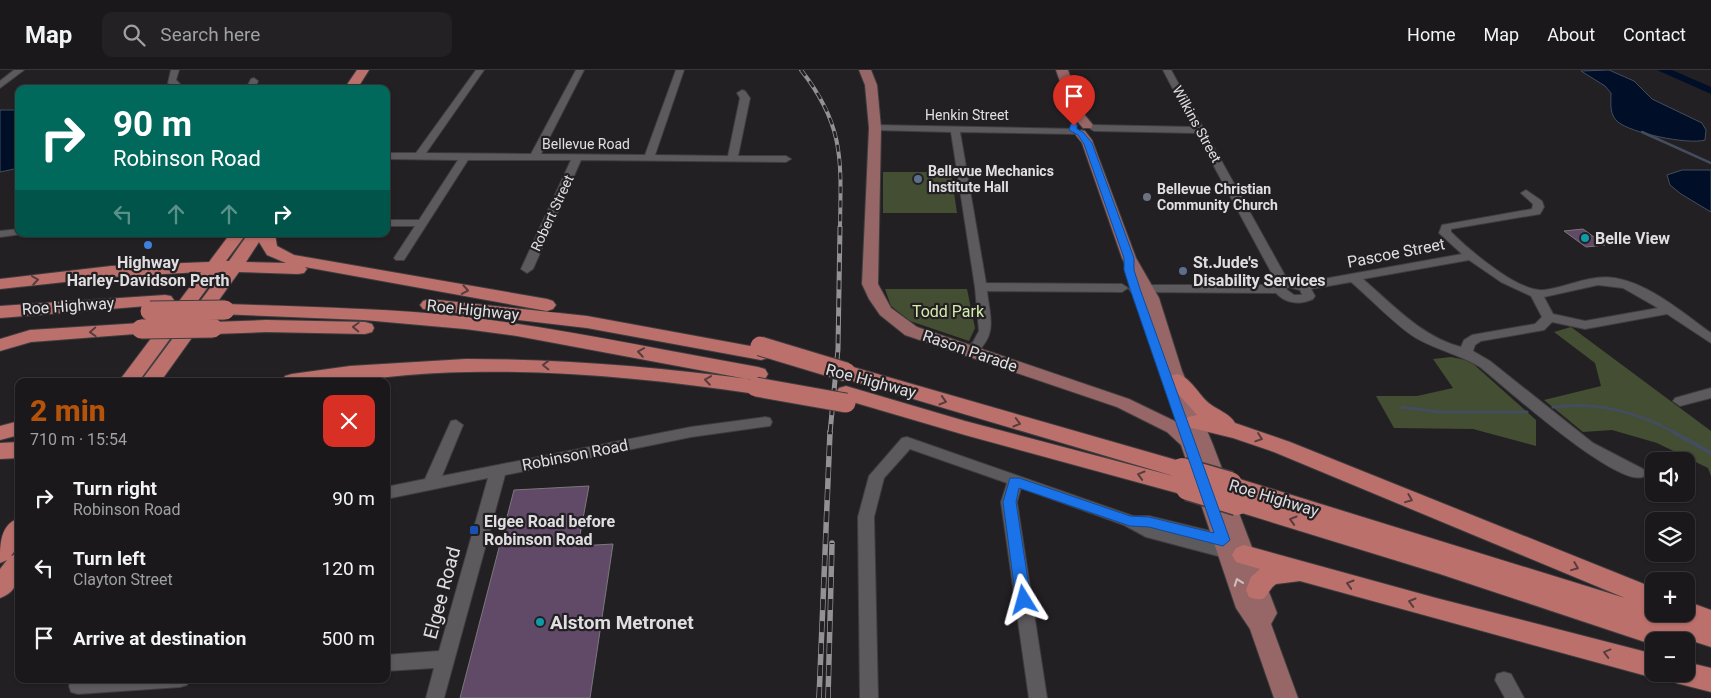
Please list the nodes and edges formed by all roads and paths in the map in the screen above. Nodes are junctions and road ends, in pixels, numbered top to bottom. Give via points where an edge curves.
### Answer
1 (20, 70) edge
2 (175, 70) edge
3 (480, 70) edge
4 (580, 70) edge
5 (680, 70) edge
6 (865, 70) edge
7 (1062, 70) edge
8 (1167, 70) edge
9 (365, 73) edge
10 (0, 85) edge
11 (176, 85) edge
12 (354, 85) edge
13 (742, 93) dead end
14 (876, 128) junction
15 (956, 129) junction
16 (1083, 129) junction
17 (1200, 130) junction
18 (390, 156) edge
19 (419, 156) junction
20 (465, 157) junction
21 (534, 157) junction
22 (578, 157) junction
23 (649, 158) junction
24 (732, 159) junction
25 (786, 159) dead end
26 (1526, 194) dead end
27 (390, 223) edge
28 (423, 223) junction
29 (15, 232) edge
30 (0, 234) edge
31 (254, 237) edge
32 (267, 237) edge
33 (234, 239) edge
34 (1474, 257) junction
35 (400, 258) dead end
36 (233, 266) junction
37 (212, 267) junction
38 (141, 268) junction
39 (527, 269) dead end
40 (1356, 280) junction
41 (421, 282) junction
42 (0, 284) edge
43 (1296, 284) junction
44 (981, 287) junction
45 (1282, 288) junction
46 (1139, 290) junction
47 (1536, 294) junction
48 (1309, 295) junction
49 (229, 305) junction
50 (1667, 310) junction
51 (0, 312) edge
52 (1548, 317) junction
53 (0, 321) edge
54 (1707, 333) edge
55 (164, 336) junction
56 (579, 343) junction
57 (0, 345) edge
58 (761, 350) junction
59 (970, 351) junction
60 (1466, 353) junction
61 (116, 378) edge
62 (131, 378) edge
63 (153, 378) edge
64 (312, 378) edge
65 (757, 381) junction
66 (1177, 381) junction
67 (846, 389) junction
68 (1711, 393) edge
69 (1680, 400) dead end
70 (1123, 403) junction
71 (765, 422) dead end
72 (456, 425) dead end
73 (1188, 428) junction
74 (15, 429) edge
75 (1236, 430) junction
76 (0, 433) edge
77 (15, 450) edge
78 (0, 451) edge
79 (498, 471) junction
80 (1638, 473) dead end
81 (1185, 479) junction
82 (1014, 482) junction
83 (431, 484) junction
84 (390, 492) edge
85 (1234, 494) junction
86 (1233, 548) junction
87 (1312, 574) junction
88 (1258, 590) junction
89 (1645, 596) edge
90 (1695, 615) edge
91 (1711, 621) edge
92 (1260, 624) junction
93 (1650, 632) edge
94 (1711, 636) edge
95 (1695, 646) edge
96 (1711, 650) edge
97 (446, 659) junction
98 (390, 663) edge
99 (1645, 664) edge
100 (1695, 676) edge
101 (1504, 680) dead end
102 (1711, 680) edge
103 (134, 683) edge
104 (77, 688) edge
105 (435, 698) edge
106 (869, 698) edge
107 (1038, 698) edge
108 (1286, 698) edge
109 (1515, 698) edge

1 - 10 street
2 - 11 street via 171,81
3 - 19 street
4 - 21 street
5 - 23 street
6 - 14 main road, Rason Parade via 871,85
7 - 16 main road
8 - 17 street, Wilkins Street
9 - 12 highway
13 - 24 street via 745,98
14 - 15 street, Henkin Street
14 - 59 main road, Rason Parade via 870,284 874,297 890,318 911,331
15 - 16 street, Henkin Street
15 - 44 street
16 - 17 street, Henkin Street
16 - 46 main road via 1129,258 1129,270
17 - 45 street, Wilkins Street
18 - 19 street, Bellevue Road
19 - 20 street, Bellevue Road
20 - 21 street, Bellevue Road
20 - 28 street
21 - 22 street, Bellevue Road
22 - 23 street, Bellevue Road
22 - 39 street, Robert Street
23 - 24 street, Bellevue Road
24 - 25 street, Bellevue Road
26 - 34 street via 1538,203 1536,212 1446,228 1450,238
27 - 28 street
28 - 35 street
29 - 30 street
31 - 36 highway
32 - 41 highway via 267,244 276,255
33 - 37 highway
33 - 38 highway via 201,258
34 - 40 street, Pascoe Street
34 - 47 street via 1513,286
36 - 37 highway
36 - 41 highway
36 - 63 highway
37 - 38 highway
37 - 55 highway
42 -> 38 highway
40 - 43 street, Pascoe Street
40 - 48 street, Pascoe Street via 1316,290
40 - 60 street via 1419,334 1444,347
41 -> 58 highway
43 - 45 street, Pascoe Street
43 - 48 street via 1305,288
44 - 46 street
44 - 59 street via 985,331
45 - 46 street
45 - 48 street, Pascoe Street via 1289,298 1298,300
46 - 66 main road
46 - 73 main road
47 - 50 street via 1608,281 1628,285
47 - 52 street
49 - 51 highway, Roe Highway via 164,300
49 - 53 highway, Roe Highway, bridge
49 - 56 highway, Roe Highway via 417,317 516,330
49 - 58 highway, Roe Highway via 378,302 481,310
50 - 52 street via 1586,325
50 - 54 street
52 - 60 street via 1539,327 1477,338 1469,343
55 - 61 highway
55 - 62 highway
56 -> 57 highway, bridge via 430,330 347,327 141,329 30,336
65 -> 56 highway, Roe Highway
58 - 67 highway, Roe Highway, bridge
59 - 70 main road, Rason Parade
60 - 80 street via 1485,364 1588,447
65 -> 64 highway via 549,365 412,367
65 - 67 highway, bridge
66 - 73 main road
66 - 75 highway via 1201,408
67 -> 81 highway, Roe Highway
81 -> 67 highway, Roe Highway via 965,428
68 - 69 street
70 - 73 main road, Rason Parade via 1174,427
70 - 73 main road, Rason Parade via 1136,403
71 - 79 street, Robinson Road via 691,432
72 - 83 street
73 - 75 highway
73 - 86 main road
74 - 76 highway
75 -> 89 highway
77 - 78 highway
79 - 83 street, Robinson Road
79 - 97 street, Elgee Road
81 - 85 highway, Roe Highway, bridge
82 - 86 street via 1130,521 1152,533
82 - 106 street via 907,442 877,476 866,517
82 - 107 street via 1009,502
83 - 84 street, Robinson Road
93 -> 85 highway, Roe Highway
85 - 94 highway, Roe Highway
86 - 87 highway
86 - 88 main road
92 -> 86 main road via 1247,608
87 - 88 highway via 1267,576 1261,580
99 -> 87 highway
88 - 92 main road via 1266,614
90 - 91 highway
92 - 108 main road
95 - 96 highway
97 - 98 street
97 - 105 street, Elgee Road
100 - 102 highway
101 - 109 street
103 - 104 street

